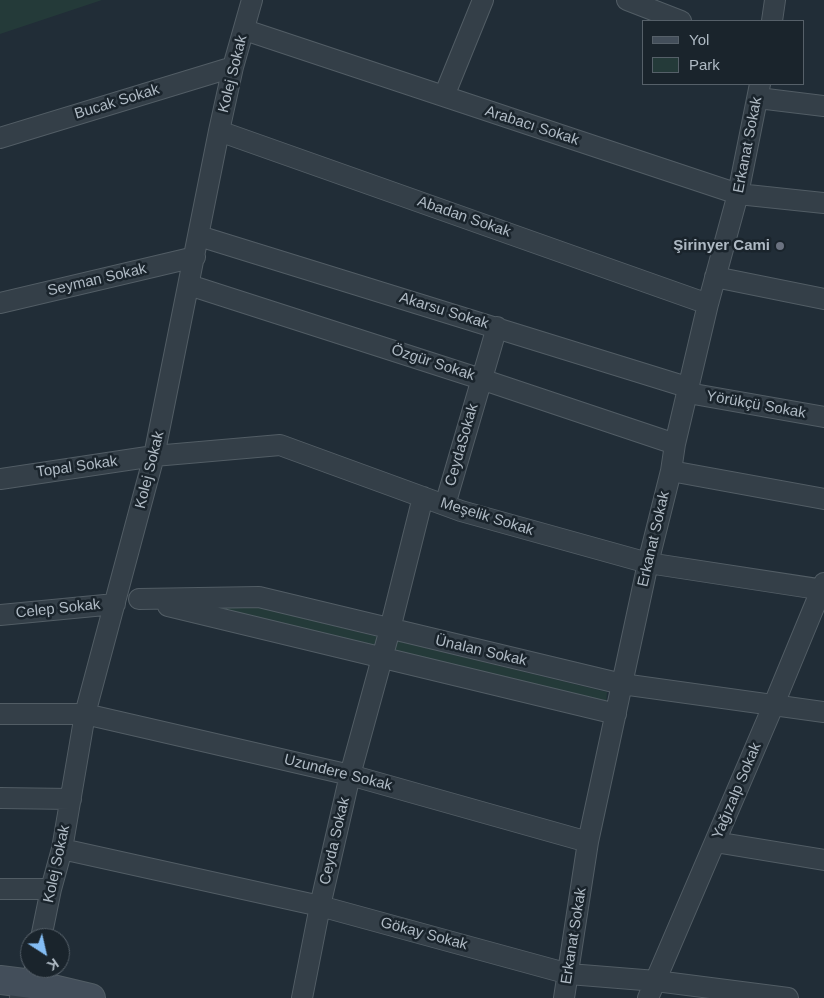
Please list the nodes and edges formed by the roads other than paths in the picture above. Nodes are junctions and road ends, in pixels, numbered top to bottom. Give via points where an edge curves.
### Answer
1 (252, 0) edge
2 (484, 0) edge
3 (627, 0) edge
4 (775, 0) edge
5 (678, 20) edge
6 (772, 20) edge
7 (245, 30) junction
8 (233, 67) junction
9 (759, 91) edge
10 (444, 96) junction
11 (824, 106) edge
12 (219, 131) junction
13 (0, 138) edge
14 (738, 194) junction
15 (824, 203) edge
16 (199, 236) junction
17 (195, 257) junction
18 (715, 277) junction
19 (189, 285) junction
20 (824, 299) edge
21 (0, 303) edge
22 (708, 304) junction
23 (497, 327) junction
24 (481, 379) junction
25 (689, 390) junction
26 (824, 417) edge
27 (675, 444) junction
28 (154, 456) junction
29 (671, 471) junction
30 (0, 478) edge
31 (422, 497) junction
32 (824, 498) edge
33 (445, 505) junction
34 (648, 563) junction
35 (823, 588) edge
36 (116, 599) junction
37 (139, 599) junction
38 (0, 615) edge
39 (390, 629) junction
40 (382, 658) junction
41 (622, 684) junction
42 (774, 704) junction
43 (824, 712) edge
44 (0, 714) edge
45 (85, 714) junction
46 (616, 714) junction
47 (350, 775) junction
48 (0, 798) edge
49 (71, 799) junction
50 (588, 842) junction
51 (715, 842) junction
52 (62, 849) junction
53 (824, 860) edge
54 (0, 889) edge
55 (52, 889) junction
56 (320, 906) junction
57 (44, 928) edge
58 (569, 974) junction
59 (0, 980) edge
60 (29, 983) edge
61 (652, 990) edge
62 (91, 998) edge
63 (302, 998) edge
64 (564, 998) edge
65 (788, 998) edge

1 - 7 street, Kolej Sokak
2 - 10 street
3 - 5 street
4 - 6 street
7 - 8 street, Kolej Sokak
7 - 10 street, Arabacı Sokak
8 - 12 street, Kolej Sokak
8 - 13 street, Bucak Sokak
9 - 11 street
9 - 14 street, Erkanat Sokak
10 - 14 street, Arabacı Sokak
12 - 16 street, Kolej Sokak
12 - 22 street, Abadan Sokak
14 - 15 street, Arabacı Sokak
14 - 18 street, Erkanat Sokak
16 - 17 street, Kolej Sokak
16 - 23 street, Akarsu Sokak
17 - 19 street, Kolej Sokak
17 - 21 street, Seyman Sokak
18 - 20 street
18 - 22 street, Erkanat Sokak
19 - 24 street, Özgür Sokak
19 - 28 street, Kolej Sokak
22 - 25 street, Erkanat Sokak
23 - 24 street, CeydaSokak
23 - 25 street, Akarsu Sokak
24 - 27 street, Özgür Sokak
24 - 33 street, CeydaSokak
25 - 26 street, Yörükçü Sokak
25 - 27 street, Erkanat Sokak
27 - 29 street, Erkanat Sokak
28 - 30 street, Topal Sokak
28 - 31 street, Meşelik Sokak via 280,445
28 - 36 street, Kolej Sokak
29 - 32 street
29 - 34 street, Erkanat Sokak
31 - 33 street, Meşelik Sokak
31 - 39 street, Ceyda Sokak
33 - 34 street, Meşelik Sokak
34 - 35 street, Meşelik Sokak
34 - 41 street, Erkanat Sokak
35 - 42 street, Yağızalp Sokak
36 - 37 street, Ünalan Sokak
36 - 38 street, Celep Sokak
36 - 45 street, Kolej Sokak
37 - 39 street, Ünalan Sokak via 259,597
37 - 40 street, Ünalan Sokak
39 - 40 street, Ceyda Sokak
39 - 41 street, Ünalan Sokak
40 - 46 street, Ünalan Sokak
40 - 47 street, Ceyda Sokak
41 - 42 street, Ünalan Sokak
41 - 46 street, Erkanat Sokak
42 - 43 street, Ünalan Sokak
42 - 51 street, Yağızalp Sokak
44 - 45 street, Uzundere Sokak
45 - 47 street, Uzundere Sokak
45 - 49 street, Kolej Sokak
46 - 50 street, Erkanat Sokak
47 - 50 street, Uzundere Sokak
47 - 56 street, Ceyda Sokak
48 - 49 street
49 - 52 street, Kolej Sokak
50 - 58 street, Erkanat Sokak
51 - 53 street
51 - 61 street, Yağızalp Sokak
52 - 55 street, Kolej Sokak
52 - 56 street, Gökay Sokak
54 - 55 street
55 - 57 street, Kolej Sokak
56 - 58 street, Gökay Sokak
56 - 63 street, Ceyda Sokak
58 - 61 street, Gökay Sokak
58 - 64 street, Erkanat Sokak
59 - 60 main road
60 - 62 main road
61 - 65 street, Gökay Sokak

